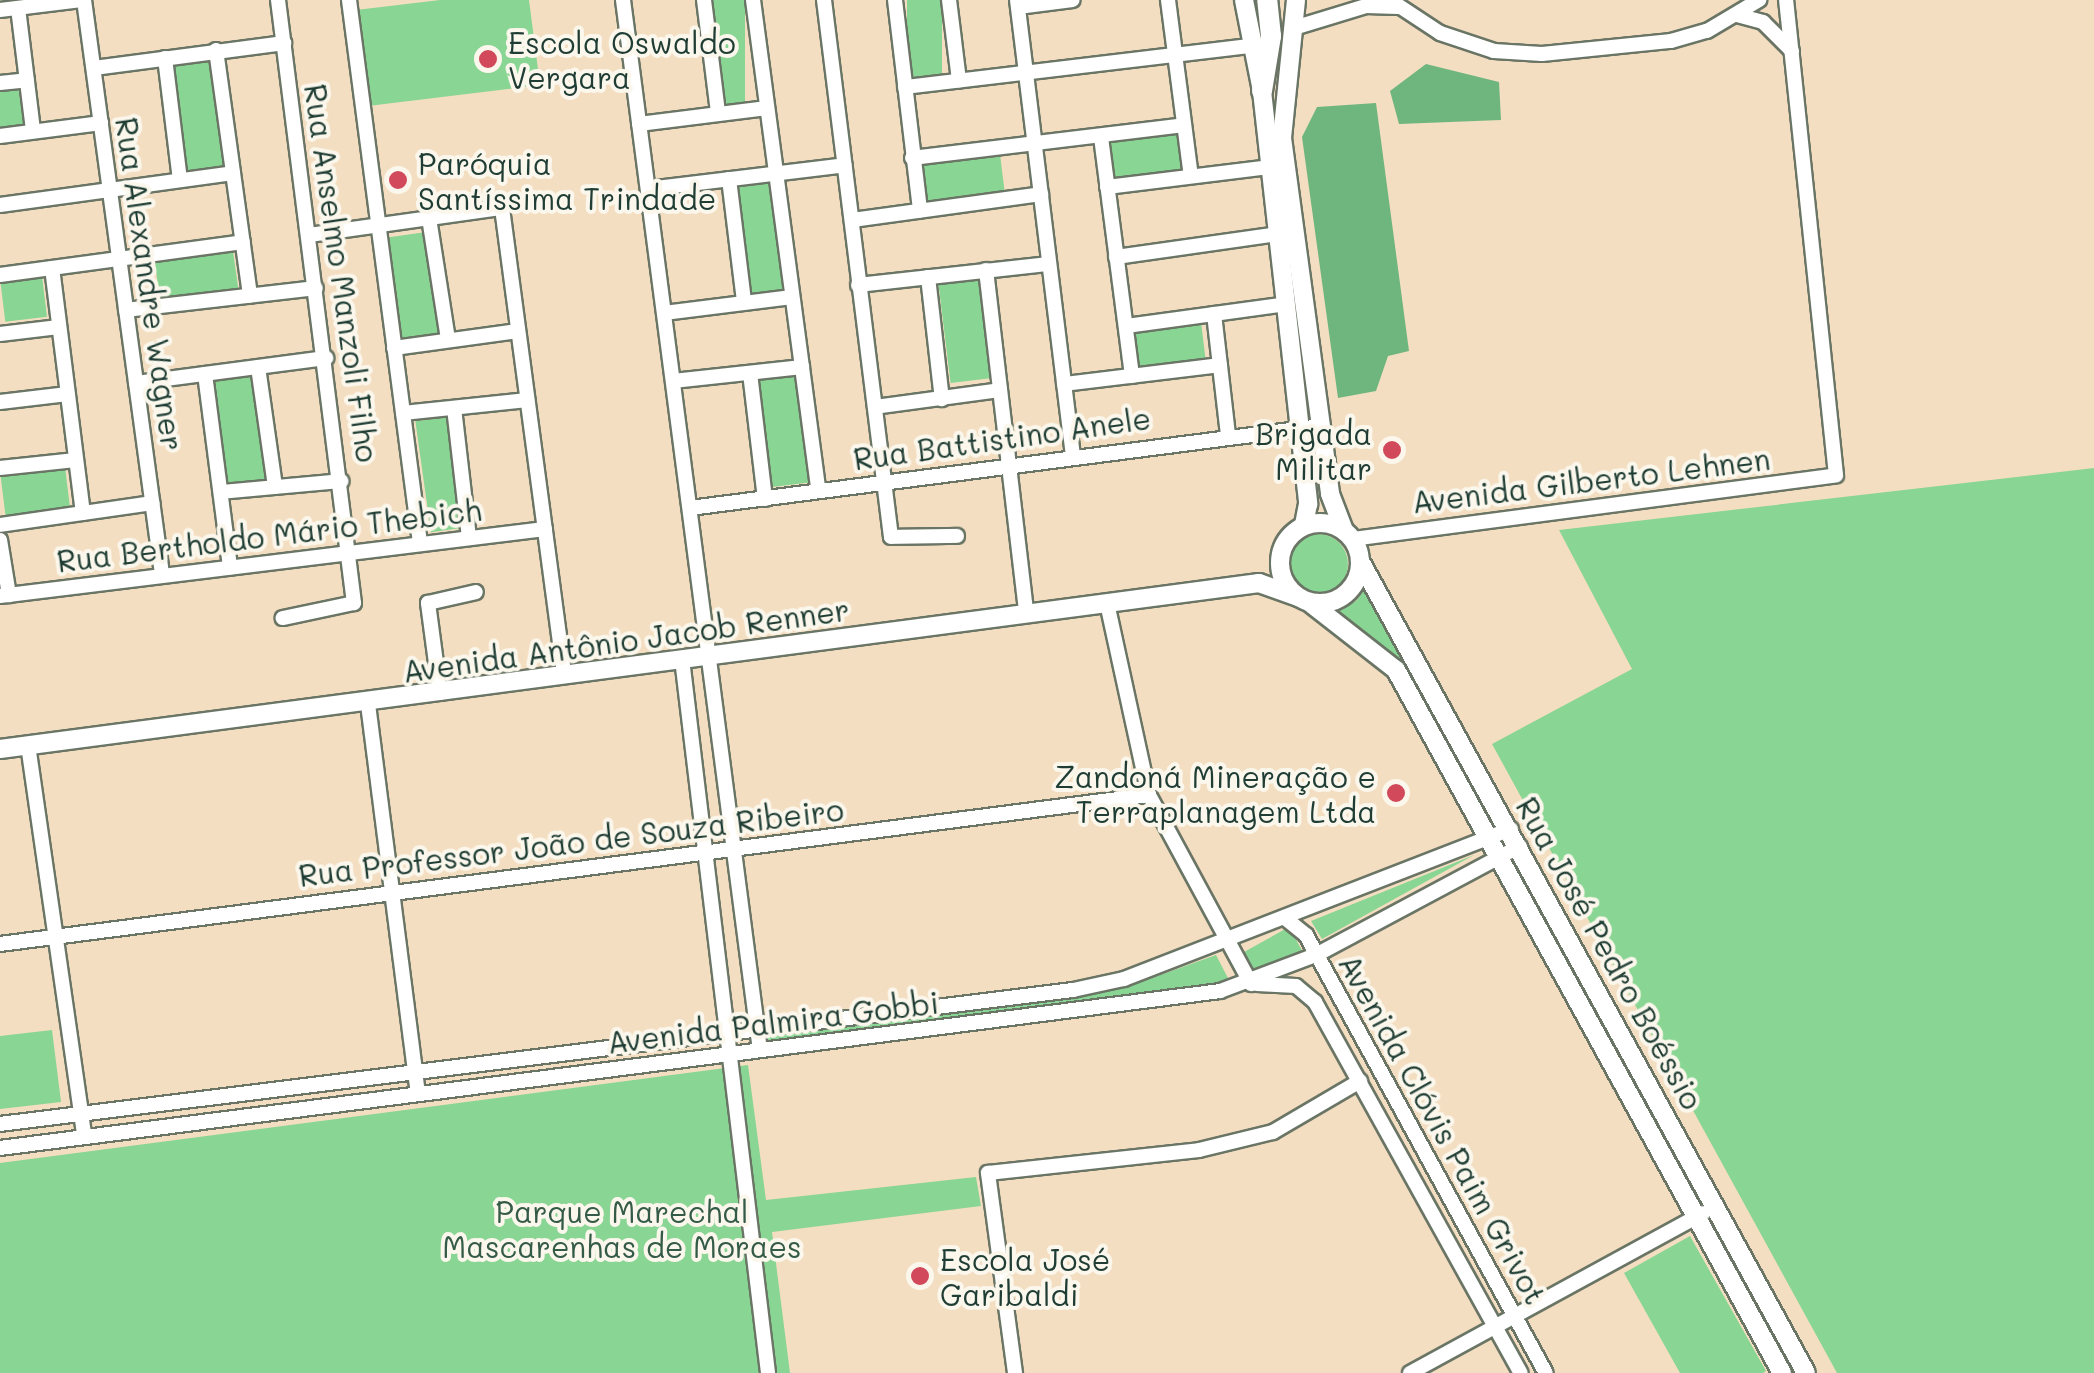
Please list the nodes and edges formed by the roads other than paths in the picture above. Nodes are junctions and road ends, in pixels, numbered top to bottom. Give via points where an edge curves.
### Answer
1 (84, 0) edge
2 (278, 0) edge
3 (349, 0) edge
4 (622, 0) edge
5 (704, 0) edge
6 (753, 0) edge
7 (824, 0) edge
8 (895, 0) edge
9 (949, 0) edge
10 (1073, 0) edge
11 (1168, 0) edge
12 (1244, 0) edge
13 (1267, 0) edge
14 (1296, 0) edge
15 (1758, 0) edge
16 (1786, 0) edge
17 (1017, 3) edge
18 (1394, 4) edge
19 (18, 8) junction
20 (0, 10) edge
21 (1737, 15) junction
22 (1297, 27) junction
23 (284, 43) junction
24 (1250, 46) junction
25 (216, 50) junction
26 (1793, 52) junction
27 (1175, 55) junction
28 (164, 58) junction
29 (94, 68) junction
30 (1026, 74) junction
31 (27, 80) junction
32 (959, 80) junction
33 (0, 84) edge
34 (905, 87) junction
35 (1262, 91) junction
36 (767, 108) junction
37 (718, 114) junction
38 (101, 123) junction
39 (639, 124) junction
40 (1184, 125) junction
41 (33, 131) junction
42 (0, 136) edge
43 (1100, 137) junction
44 (1275, 139) junction
45 (1034, 145) junction
46 (912, 158) junction
47 (844, 164) junction
48 (1271, 167) junction
49 (233, 173) junction
50 (776, 174) junction
51 (1191, 176) junction
52 (729, 179) junction
53 (180, 180) junction
54 (1107, 186) junction
55 (110, 190) junction
56 (648, 190) junction
57 (1041, 194) junction
58 (0, 205) edge
59 (920, 211) junction
60 (429, 218) junction
61 (852, 220) junction
62 (378, 225) junction
63 (1286, 233) junction
64 (309, 235) junction
65 (243, 242) junction
66 (1116, 257) junction
67 (119, 259) junction
68 (1050, 264) junction
69 (52, 268) junction
70 (986, 270) junction
71 (0, 275) edge
72 (928, 277) junction
73 (858, 285) junction
74 (316, 288) junction
75 (250, 296) junction
76 (792, 296) junction
77 (744, 302) junction
78 (1286, 304) junction
79 (126, 310) junction
80 (664, 312) junction
81 (1214, 314) junction
82 (1126, 326) junction
83 (59, 327) junction
84 (518, 331) junction
85 (0, 334) edge
86 (448, 340) junction
87 (394, 348) junction
88 (326, 358) junction
89 (1220, 365) junction
90 (258, 367) junction
91 (802, 367) junction
92 (750, 372) junction
93 (205, 374) junction
94 (1132, 376) junction
95 (673, 381) junction
96 (136, 383) junction
97 (1064, 384) junction
98 (1305, 386) junction
99 (1000, 390) junction
100 (68, 394) junction
101 (942, 399) junction
102 (528, 400) junction
103 (0, 402) edge
104 (454, 408) junction
105 (875, 408) junction
106 (403, 414) junction
107 (1300, 426) junction
108 (1321, 426) junction
109 (1228, 435) junction
110 (1073, 457) junction
111 (76, 460) junction
112 (0, 468) edge
113 (1008, 468) junction
114 (342, 481) junction
115 (884, 482) junction
116 (275, 487) junction
117 (818, 490) junction
118 (220, 492) junction
119 (765, 499) junction
120 (152, 504) junction
121 (690, 508) junction
122 (83, 514) junction
123 (0, 525) edge
124 (1304, 525) junction
125 (545, 529) junction
126 (1348, 534) junction
127 (958, 536) dead end
128 (470, 538) junction
129 (0, 540) edge
130 (420, 543) junction
131 (351, 553) junction
132 (1360, 561) junction
133 (1279, 566) junction
134 (230, 567) junction
135 (162, 574) junction
136 (1258, 583) junction
137 (476, 592) dead end
138 (4, 595) edge
139 (1304, 599) junction
140 (1107, 603) junction
141 (1026, 612) junction
142 (282, 618) dead end
143 (709, 655) junction
144 (682, 658) junction
145 (564, 674) junction
146 (440, 693) junction
147 (368, 704) junction
148 (28, 746) junction
149 (0, 749) edge
150 (1149, 795) junction
151 (1488, 838) junction
152 (1516, 838) junction
153 (734, 850) junction
154 (705, 854) junction
155 (1500, 859) junction
156 (392, 892) junction
157 (1285, 918) junction
158 (56, 936) junction
159 (1223, 938) junction
160 (0, 944) edge
161 (1316, 954) junction
162 (1251, 984) junction
163 (757, 1030) junction
164 (728, 1034) junction
165 (760, 1050) junction
166 (731, 1054) junction
167 (415, 1071) junction
168 (1360, 1081) junction
169 (418, 1094) junction
170 (81, 1113) junction
171 (0, 1124) edge
172 (84, 1136) junction
173 (0, 1148) edge
174 (1716, 1206) junction
175 (1696, 1216) junction
176 (1515, 1316) junction
177 (1495, 1327) junction
178 (768, 1373) edge
179 (1016, 1373) edge
180 (1410, 1373) edge
181 (1521, 1373) edge
182 (1546, 1373) edge
183 (1782, 1373) edge
184 (1806, 1373) edge

1 - 19 street
1 - 29 street, Rua Alexandre Wagner
2 - 23 street, Rua Anselmo Manzoli Filho
3 - 62 street
4 - 39 street
5 - 37 street
6 - 36 street
7 - 47 street
8 - 34 street
9 - 32 street
10 - 17 street
11 - 27 street
12 - 24 main road
13 - 35 highway via 1271,36
14 - 22 main road
15 - 21 street
16 - 26 street
17 - 30 street
18 - 21 street via 1440,33 1494,51 1542,54 1671,41
18 - 22 street
19 - 20 street
19 - 31 street
21 - 26 street via 1763,22
22 - 44 main road
23 - 25 street
23 - 64 street, Rua Anselmo Manzoli Filho
24 - 27 street
24 - 35 main road
25 - 28 street
25 - 49 street
26 - 126 street, Avenida Gilberto Lehnen via 1836,475
27 - 30 street
27 - 40 street
28 - 29 street
28 - 53 street
29 - 38 street, Rua Alexandre Wagner
30 - 32 street
30 - 45 street
31 - 33 street
31 - 41 street
32 - 34 street
34 - 46 street
35 - 44 main road
36 - 37 street
36 - 50 street
37 - 39 street
38 - 41 street
38 - 55 street, Rua Alexandre Wagner
39 - 56 street
40 - 43 street
40 - 51 street
41 - 42 street
43 - 45 street
43 - 54 street
44 - 48 main road
44 - 63 main road
45 - 46 street
45 - 57 street
46 - 59 street
47 - 50 street
47 - 61 street
48 - 51 street
48 - 63 main road
49 - 53 street
49 - 65 street
50 - 52 street
50 - 76 street
51 - 54 street
52 - 56 street
52 - 77 street
53 - 55 street
54 - 66 street
55 - 58 street
55 - 67 street, Rua Alexandre Wagner
56 - 80 street
57 - 59 street
57 - 68 street
59 - 61 street
60 - 62 street
60 - 84 street via 502,208
60 - 86 street
61 - 73 street
62 - 64 street
62 - 87 street
63 - 66 street
63 - 78 main road
63 - 98 main road
64 - 74 street, Rua Anselmo Manzoli Filho
65 - 67 street
65 - 75 street
66 - 82 street
67 - 69 street
67 - 79 street, Rua Alexandre Wagner
68 - 70 street
68 - 97 street
69 - 71 street
69 - 83 street
70 - 72 street
70 - 99 street
72 - 73 street
72 - 101 street
73 - 105 street
74 - 75 street
74 - 88 street, Rua Anselmo Manzoli Filho
75 - 79 street
76 - 77 street
76 - 91 street
77 - 80 street
78 - 81 street
78 - 98 main road
79 - 96 street, Rua Alexandre Wagner
80 - 95 street
81 - 82 street
81 - 89 street
82 - 94 street
83 - 85 street
83 - 100 street
84 - 86 street
84 - 102 street
86 - 87 street
87 - 106 street
88 - 90 street
88 - 114 street, Rua Anselmo Manzoli Filho
89 - 94 street
89 - 109 street
90 - 93 street
90 - 116 street
91 - 92 street
91 - 117 street
92 - 95 street
92 - 119 street
93 - 96 street
93 - 118 street
94 - 97 street
95 - 121 street
96 - 120 street, Rua Alexandre Wagner
97 - 110 street
98 - 107 main road
98 - 108 main road
99 - 101 street
99 - 113 street
100 - 103 street
100 - 111 street
101 - 105 street
102 - 104 street
102 - 125 street
104 - 106 street
104 - 128 street
105 - 115 street
106 - 130 street
107 - 108 street, Rua Battistino Anele
107 - 109 street, Rua Battistino Anele
107 - 124 main road
108 - 126 main road via 1330,494
109 - 110 street, Rua Battistino Anele
110 - 113 street, Rua Battistino Anele
111 - 112 street
111 - 122 street
113 - 115 street, Rua Battistino Anele
113 - 141 street
114 - 116 street
114 - 131 street, Rua Anselmo Manzoli Filho
115 - 117 street, Rua Battistino Anele
115 - 127 street via 894,541
116 - 118 street
117 - 119 street, Rua Battistino Anele
118 - 134 street
119 - 121 street, Rua Battistino Anele
120 - 122 street
120 - 135 street, Rua Alexandre Wagner
121 - 143 street
122 - 123 street
124 - 126 main road via 1322,522
124 - 133 main road via 1287,538
125 - 128 street, Rua Bertholdo Mário Thebich
125 - 145 street
126 - 132 main road
128 - 130 street, Rua Bertholdo Mário Thebich
129 - 138 street
130 - 131 street, Rua Bertholdo Mário Thebich
131 - 134 street, Rua Bertholdo Mário Thebich
131 - 142 street, Rua Anselmo Manzoli Filho via 352,607
132 - 139 main road via 1345,594
132 - 152 main road, Rua José Pedro Boéssio
133 - 136 main road
133 - 139 main road
134 - 135 street, Rua Bertholdo Mário Thebich
135 - 138 street, Rua Bertholdo Mário Thebich
136 - 139 main road, Avenida Antônio Jacob Renner
136 - 140 main road, Avenida Antônio Jacob Renner
137 - 146 street via 428,604
139 - 151 main road, Rua José Pedro Boéssio via 1396,670
140 - 141 main road, Avenida Antônio Jacob Renner
140 - 150 street
141 - 143 main road, Avenida Antônio Jacob Renner
143 - 144 main road, Avenida Antônio Jacob Renner
143 - 153 street
144 - 145 main road, Avenida Antônio Jacob Renner
144 - 154 street
145 - 146 main road, Avenida Antônio Jacob Renner
146 - 147 main road, Avenida Antônio Jacob Renner
147 - 148 main road, Avenida Antônio Jacob Renner
147 - 156 street
148 - 149 main road, Avenida Antônio Jacob Renner
148 - 158 street
150 - 153 street, Rua Professor João de Souza Ribeiro
150 - 159 street
151 - 152 street, Avenida Palmira Gobbi
151 - 155 main road, Rua José Pedro Boéssio
151 - 157 street, Avenida Palmira Gobbi
152 - 155 street, Avenida Palmira Gobbi
152 - 174 main road, Rua José Pedro Boéssio
153 - 154 street, Rua Professor João de Souza Ribeiro
153 - 163 street
154 - 156 street, Rua Professor João de Souza Ribeiro
154 - 164 street
155 - 161 street, Avenida Palmira Gobbi
155 - 175 main road, Rua José Pedro Boéssio
156 - 158 street, Rua Professor João de Souza Ribeiro
156 - 167 street
157 - 159 street, Avenida Palmira Gobbi
157 - 161 street, Avenida Clóvis Paim Grivot
158 - 160 street, Rua Professor João de Souza Ribeiro
158 - 170 street
159 - 162 street
159 - 163 street, Avenida Palmira Gobbi via 1124,979 1072,990
161 - 162 street, Avenida Palmira Gobbi
161 - 176 street, Avenida Clóvis Paim Grivot
162 - 165 street, Avenida Palmira Gobbi via 1133,1005
162 - 168 street, Avenida Clóvis Paim Grivot via 1296,986 1307,993
163 - 164 street, Avenida Palmira Gobbi
163 - 165 street
164 - 166 street
164 - 167 street, Avenida Palmira Gobbi
165 - 166 street, Avenida Palmira Gobbi
166 - 169 street, Avenida Palmira Gobbi
166 - 178 street
167 - 169 street
167 - 170 street, Avenida Palmira Gobbi
168 - 177 street, Avenida Clóvis Paim Grivot
168 - 179 street via 1273,1132 1199,1150 988,1174
169 - 172 street, Avenida Palmira Gobbi
170 - 171 street, Avenida Palmira Gobbi
170 - 172 street
172 - 173 street, Avenida Palmira Gobbi
174 - 175 street
174 - 184 main road, Rua José Pedro Boéssio
175 - 176 street
175 - 183 main road, Rua José Pedro Boéssio
176 - 177 street
176 - 182 street, Avenida Clóvis Paim Grivot
177 - 180 street
177 - 181 street, Avenida Clóvis Paim Grivot

